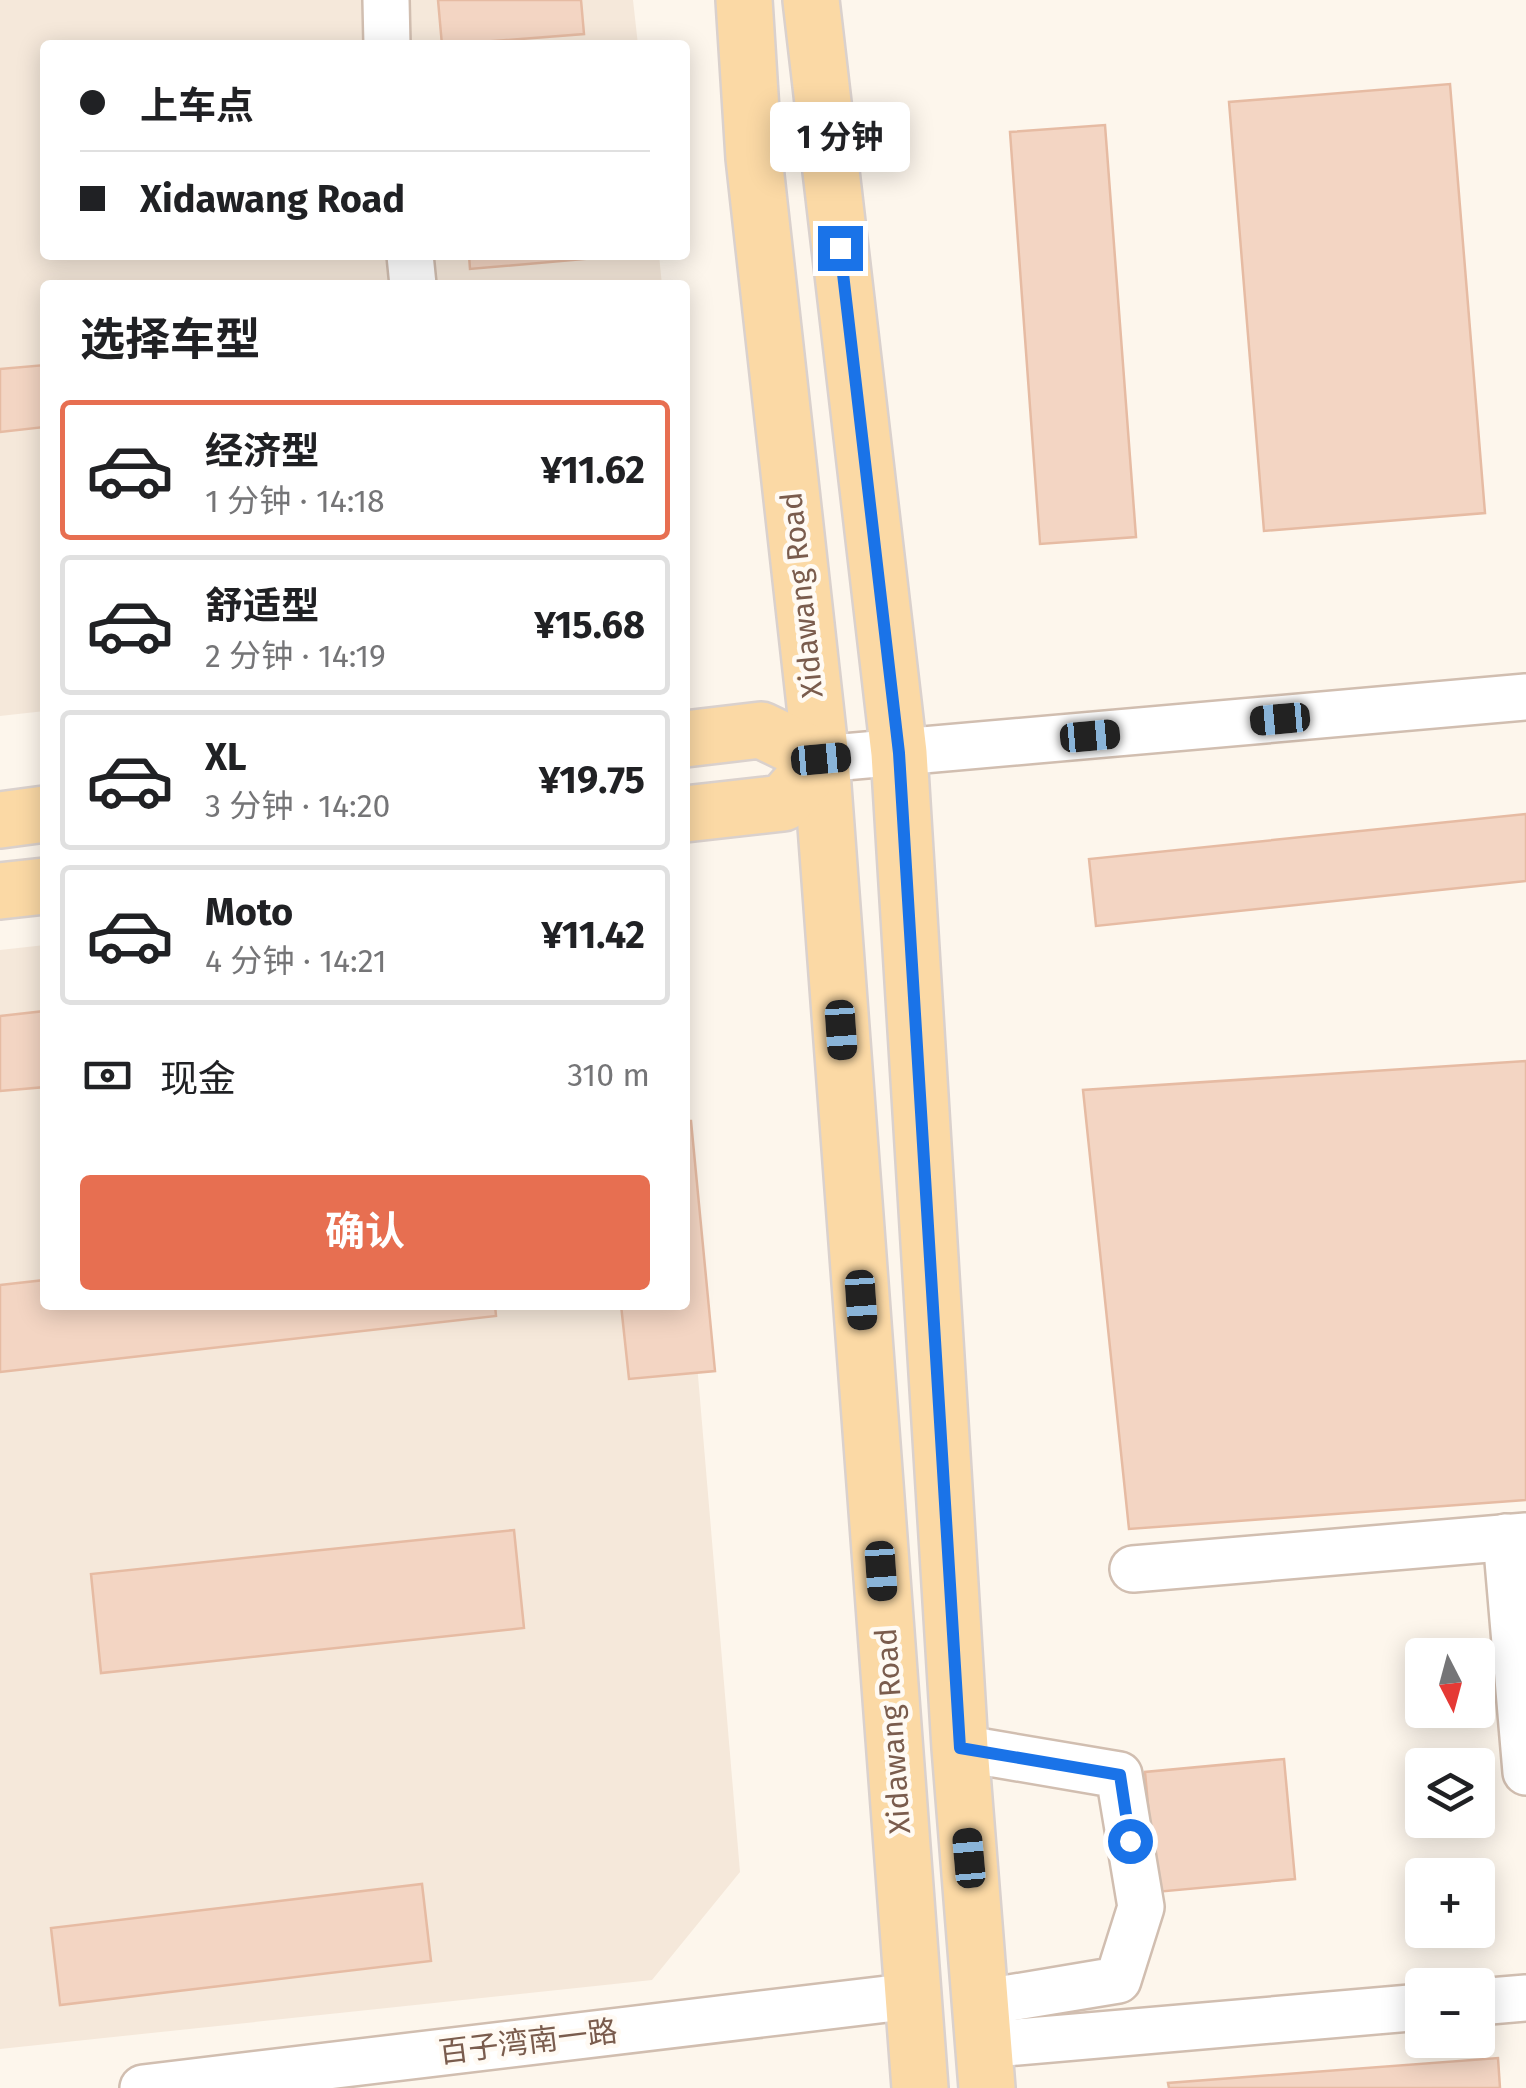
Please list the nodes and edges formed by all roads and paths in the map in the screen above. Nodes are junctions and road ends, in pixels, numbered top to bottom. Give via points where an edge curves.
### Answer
1 (386, 0) edge
2 (744, 0) edge
3 (811, 0) edge
4 (388, 40) edge
5 (1526, 697) edge
6 (690, 738) edge
7 (899, 753) junction
8 (821, 759) junction
9 (690, 813) edge
10 (40, 815) edge
11 (0, 820) edge
12 (40, 887) edge
13 (0, 891) edge
14 (1516, 1537) edge
15 (1132, 1569) dead end
16 (1523, 1704) edge
17 (960, 1748) junction
18 (1526, 1772) edge
19 (912, 1996) junction
20 (1526, 1998) edge
21 (1495, 2001) edge
22 (1405, 2009) edge
23 (983, 2046) edge
24 (142, 2088) edge
25 (920, 2088) edge

1 - 4 street
2 - 8 main road, Xidawang Road via 754,158
3 - 7 main road
5 - 7 street
6 - 8 main road via 760,730
7 - 8 street
7 - 17 main road
8 - 9 main road via 783,803
8 - 19 main road, Xidawang Road
10 - 11 main road
12 - 13 main road
14 - 15 street
14 - 16 street
16 - 18 street
17 - 23 main road
17 - 23 street via 1120,1775 1141,1907 1118,1980
19 - 24 street, 百子湾南一路
19 - 25 main road, Xidawang Road
20 - 21 street
22 - 23 street

